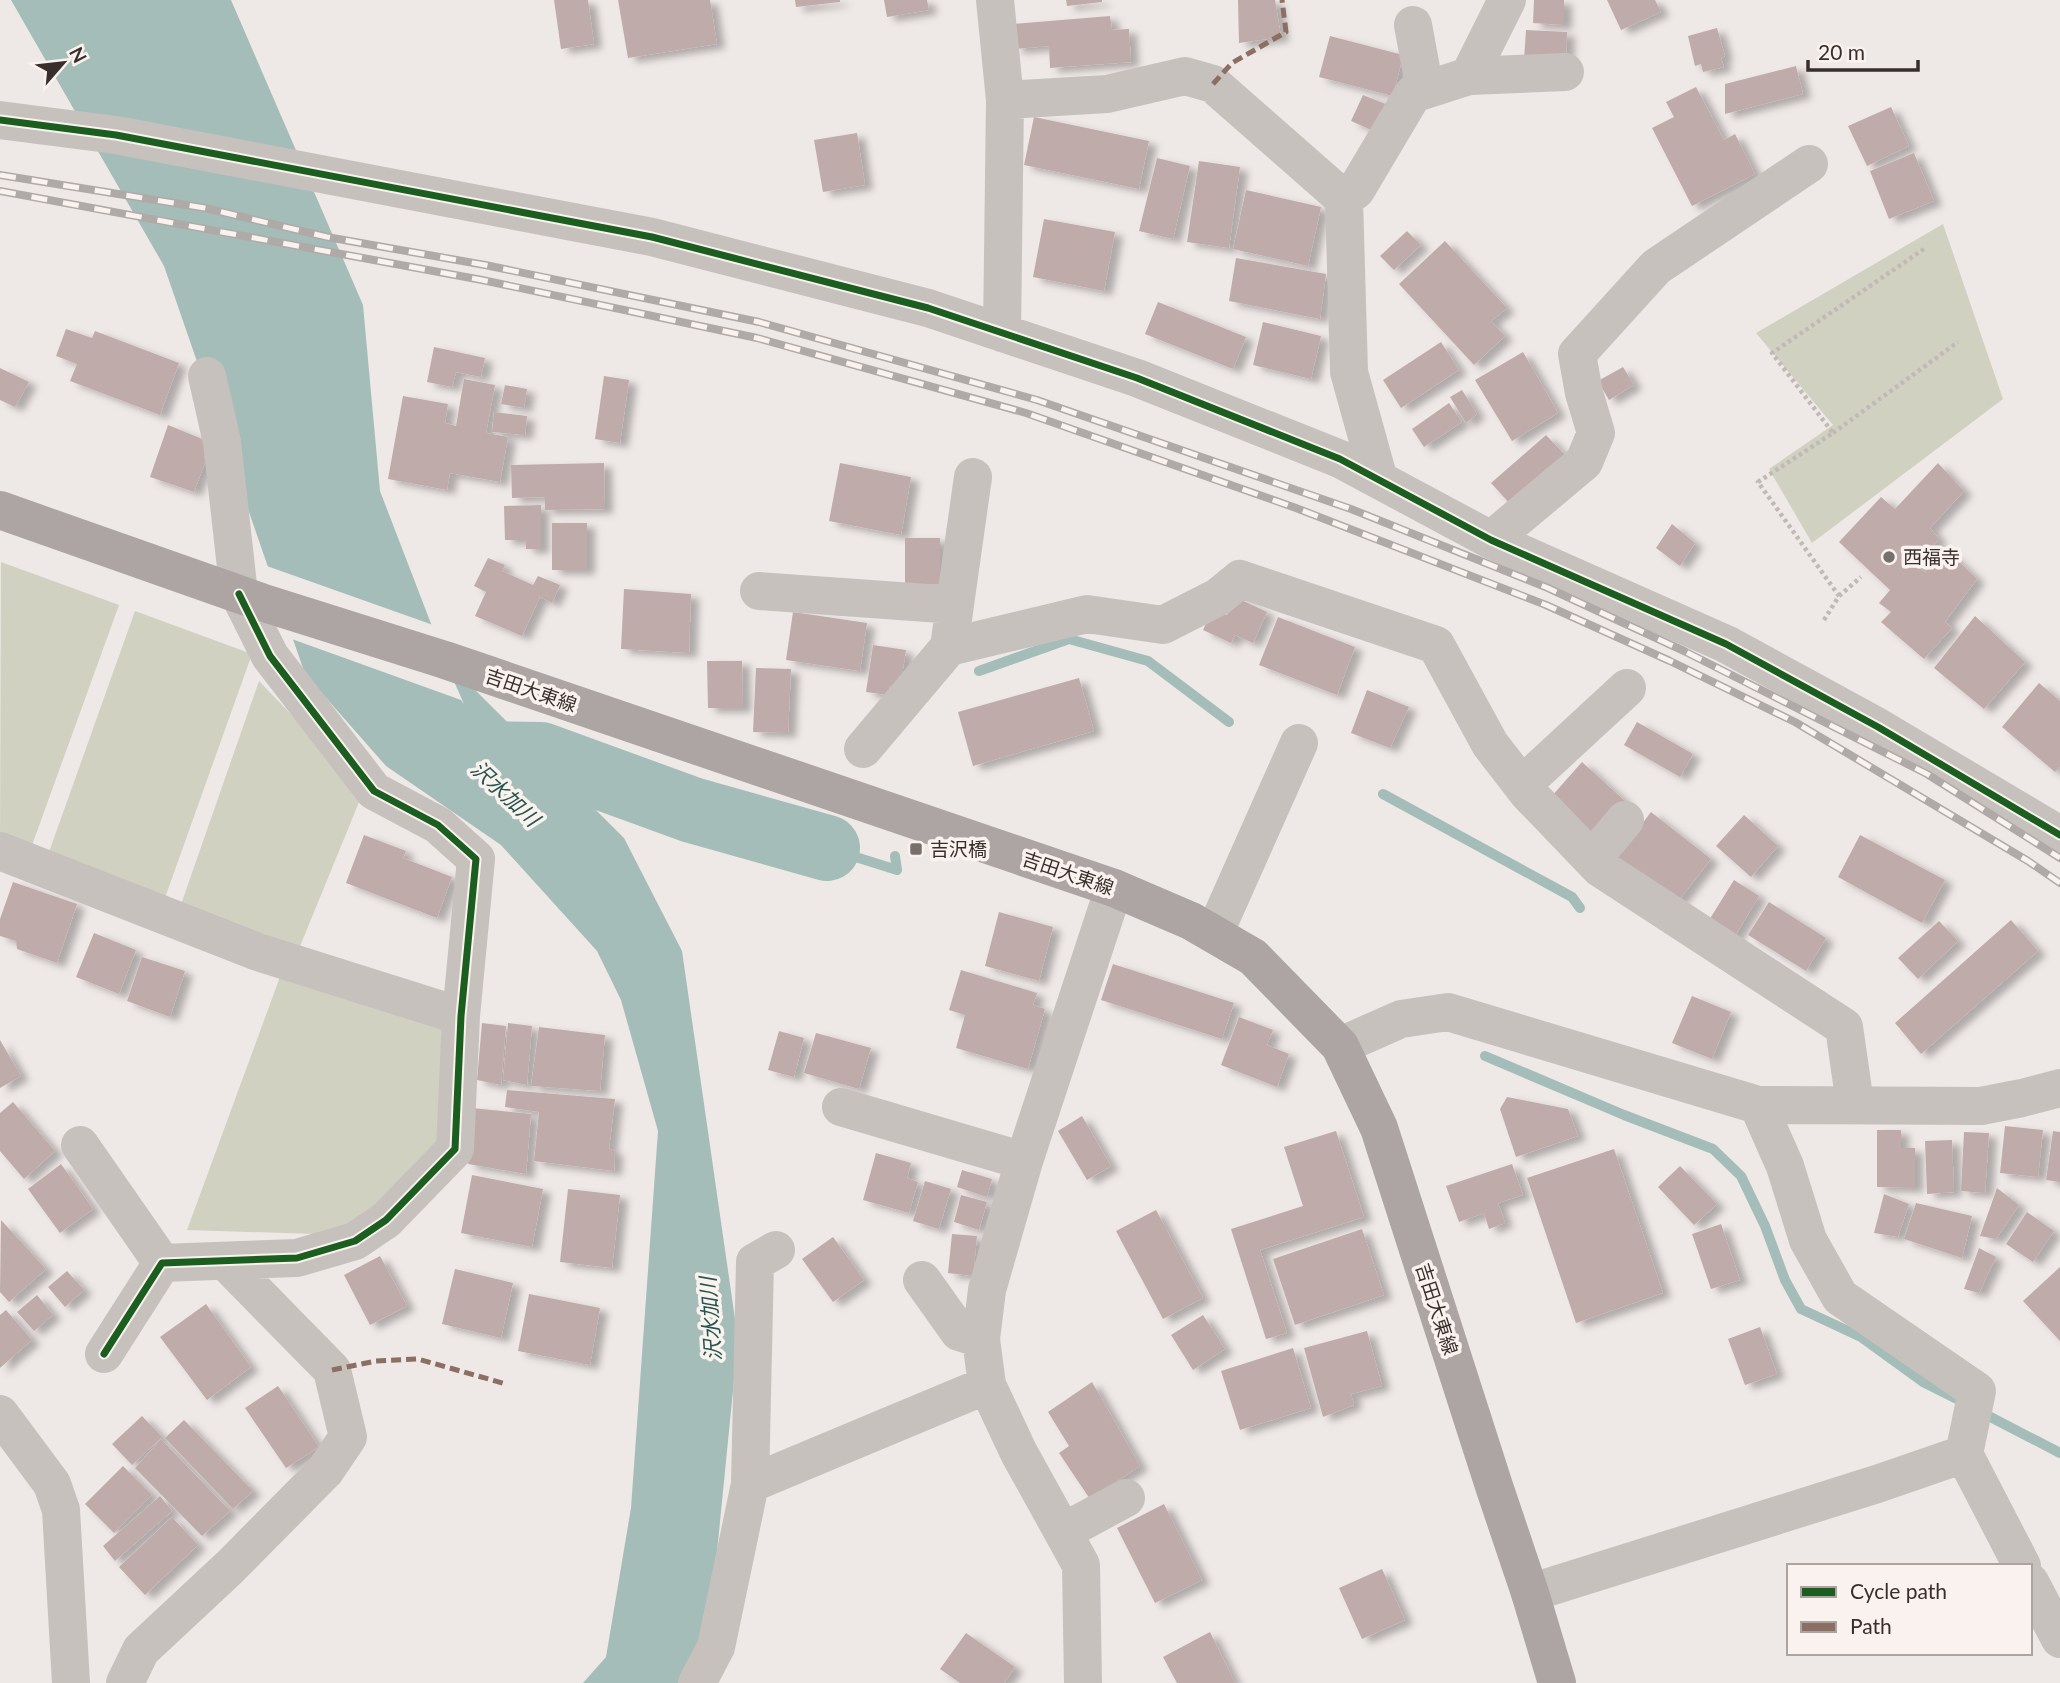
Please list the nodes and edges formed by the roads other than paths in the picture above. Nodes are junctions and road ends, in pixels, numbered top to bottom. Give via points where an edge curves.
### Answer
1 (995, 0) edge
2 (1507, 0) edge
3 (1413, 25) dead end
4 (1565, 72) dead end
5 (1469, 76) junction
6 (1425, 90) junction
7 (1005, 100) junction
8 (0, 120) edge
9 (1809, 164) dead end
10 (1344, 199) junction
11 (1002, 333) junction
12 (207, 376) dead end
13 (973, 477) dead end
14 (1379, 480) junction
15 (0, 510) edge
16 (1491, 540) junction
17 (759, 591) dead end
18 (250, 598) junction
19 (955, 605) junction
20 (949, 647) junction
21 (1627, 688) dead end
22 (1299, 743) dead end
23 (863, 749) dead end
24 (1522, 785) junction
25 (1625, 820) dead end
26 (2060, 835) edge
27 (0, 851) edge
28 (1592, 859) junction
29 (1114, 888) junction
30 (1214, 934) junction
31 (461, 1016) junction
32 (1340, 1046) junction
33 (2060, 1088) edge
34 (1856, 1104) junction
35 (1758, 1105) junction
36 (841, 1107) dead end
37 (80, 1144) dead end
38 (1024, 1161) junction
39 (776, 1250) dead end
40 (225, 1261) junction
41 (162, 1263) junction
42 (922, 1280) dead end
43 (981, 1339) junction
44 (104, 1354) dead end
45 (988, 1385) junction
46 (0, 1414) edge
47 (1966, 1443) junction
48 (750, 1484) junction
49 (1126, 1498) dead end
50 (1063, 1532) junction
51 (2021, 1564) edge
52 (2032, 1586) edge
53 (1530, 1593) junction
54 (2060, 1639) edge
55 (71, 1683) edge
56 (125, 1683) edge
57 (697, 1683) edge
58 (1083, 1683) edge
59 (1557, 1683) edge

1 - 7 street
2 - 5 street
3 - 6 street
4 - 5 street
5 - 6 street
6 - 10 street via 1413,94 1356,190
7 - 10 street via 1107,94 1185,76 1204,81 1213,84
7 - 11 street
8 - 11 street via 116,135 652,237 928,308
9 - 16 street via 1656,267 1577,354 1597,433 1584,462
10 - 14 street via 1349,372
11 - 14 street via 1137,378 1339,459
12 - 18 street
13 - 19 street
14 - 16 street
15 - 18 main road, 吉田大東線
16 - 26 street via 1726,644
17 - 19 street
18 - 29 main road, 吉田大東線
18 - 31 street via 270,656 374,791 438,825 476,859
19 - 20 street
20 - 23 street
20 - 24 street via 1087,614 1163,625 1218,597 1240,579 1436,645 1490,744
21 - 24 street
22 - 30 street
24 - 28 street
25 - 28 street
27 - 31 street via 258,951
28 - 34 street via 1844,1027
29 - 30 main road, 吉田大東線
29 - 38 street
30 - 32 main road, 吉田大東線 via 1253,957
31 - 40 street via 455,1149 386,1220 355,1241 297,1258
32 - 35 street via 1401,1019 1448,1012
32 - 53 main road, 吉田大東線 via 1379,1128
33 - 34 street via 1981,1106
34 - 35 street
35 - 47 street via 1785,1166 1808,1240 1840,1297 1977,1391
36 - 38 street
37 - 41 street
38 - 43 street via 987,1290
39 - 48 street via 755,1262
40 - 41 street
40 - 56 street via 332,1370 348,1437 326,1471 141,1650
41 - 44 street
42 - 43 street via 959,1332
43 - 45 street
45 - 48 street
45 - 50 street via 1019,1454
46 - 55 street via 52,1484 61,1510
47 - 51 street
47 - 53 street via 1877,1485
48 - 57 street via 716,1647
49 - 50 street
50 - 58 street via 1081,1565
52 - 54 street
53 - 59 main road, 吉田大東線

